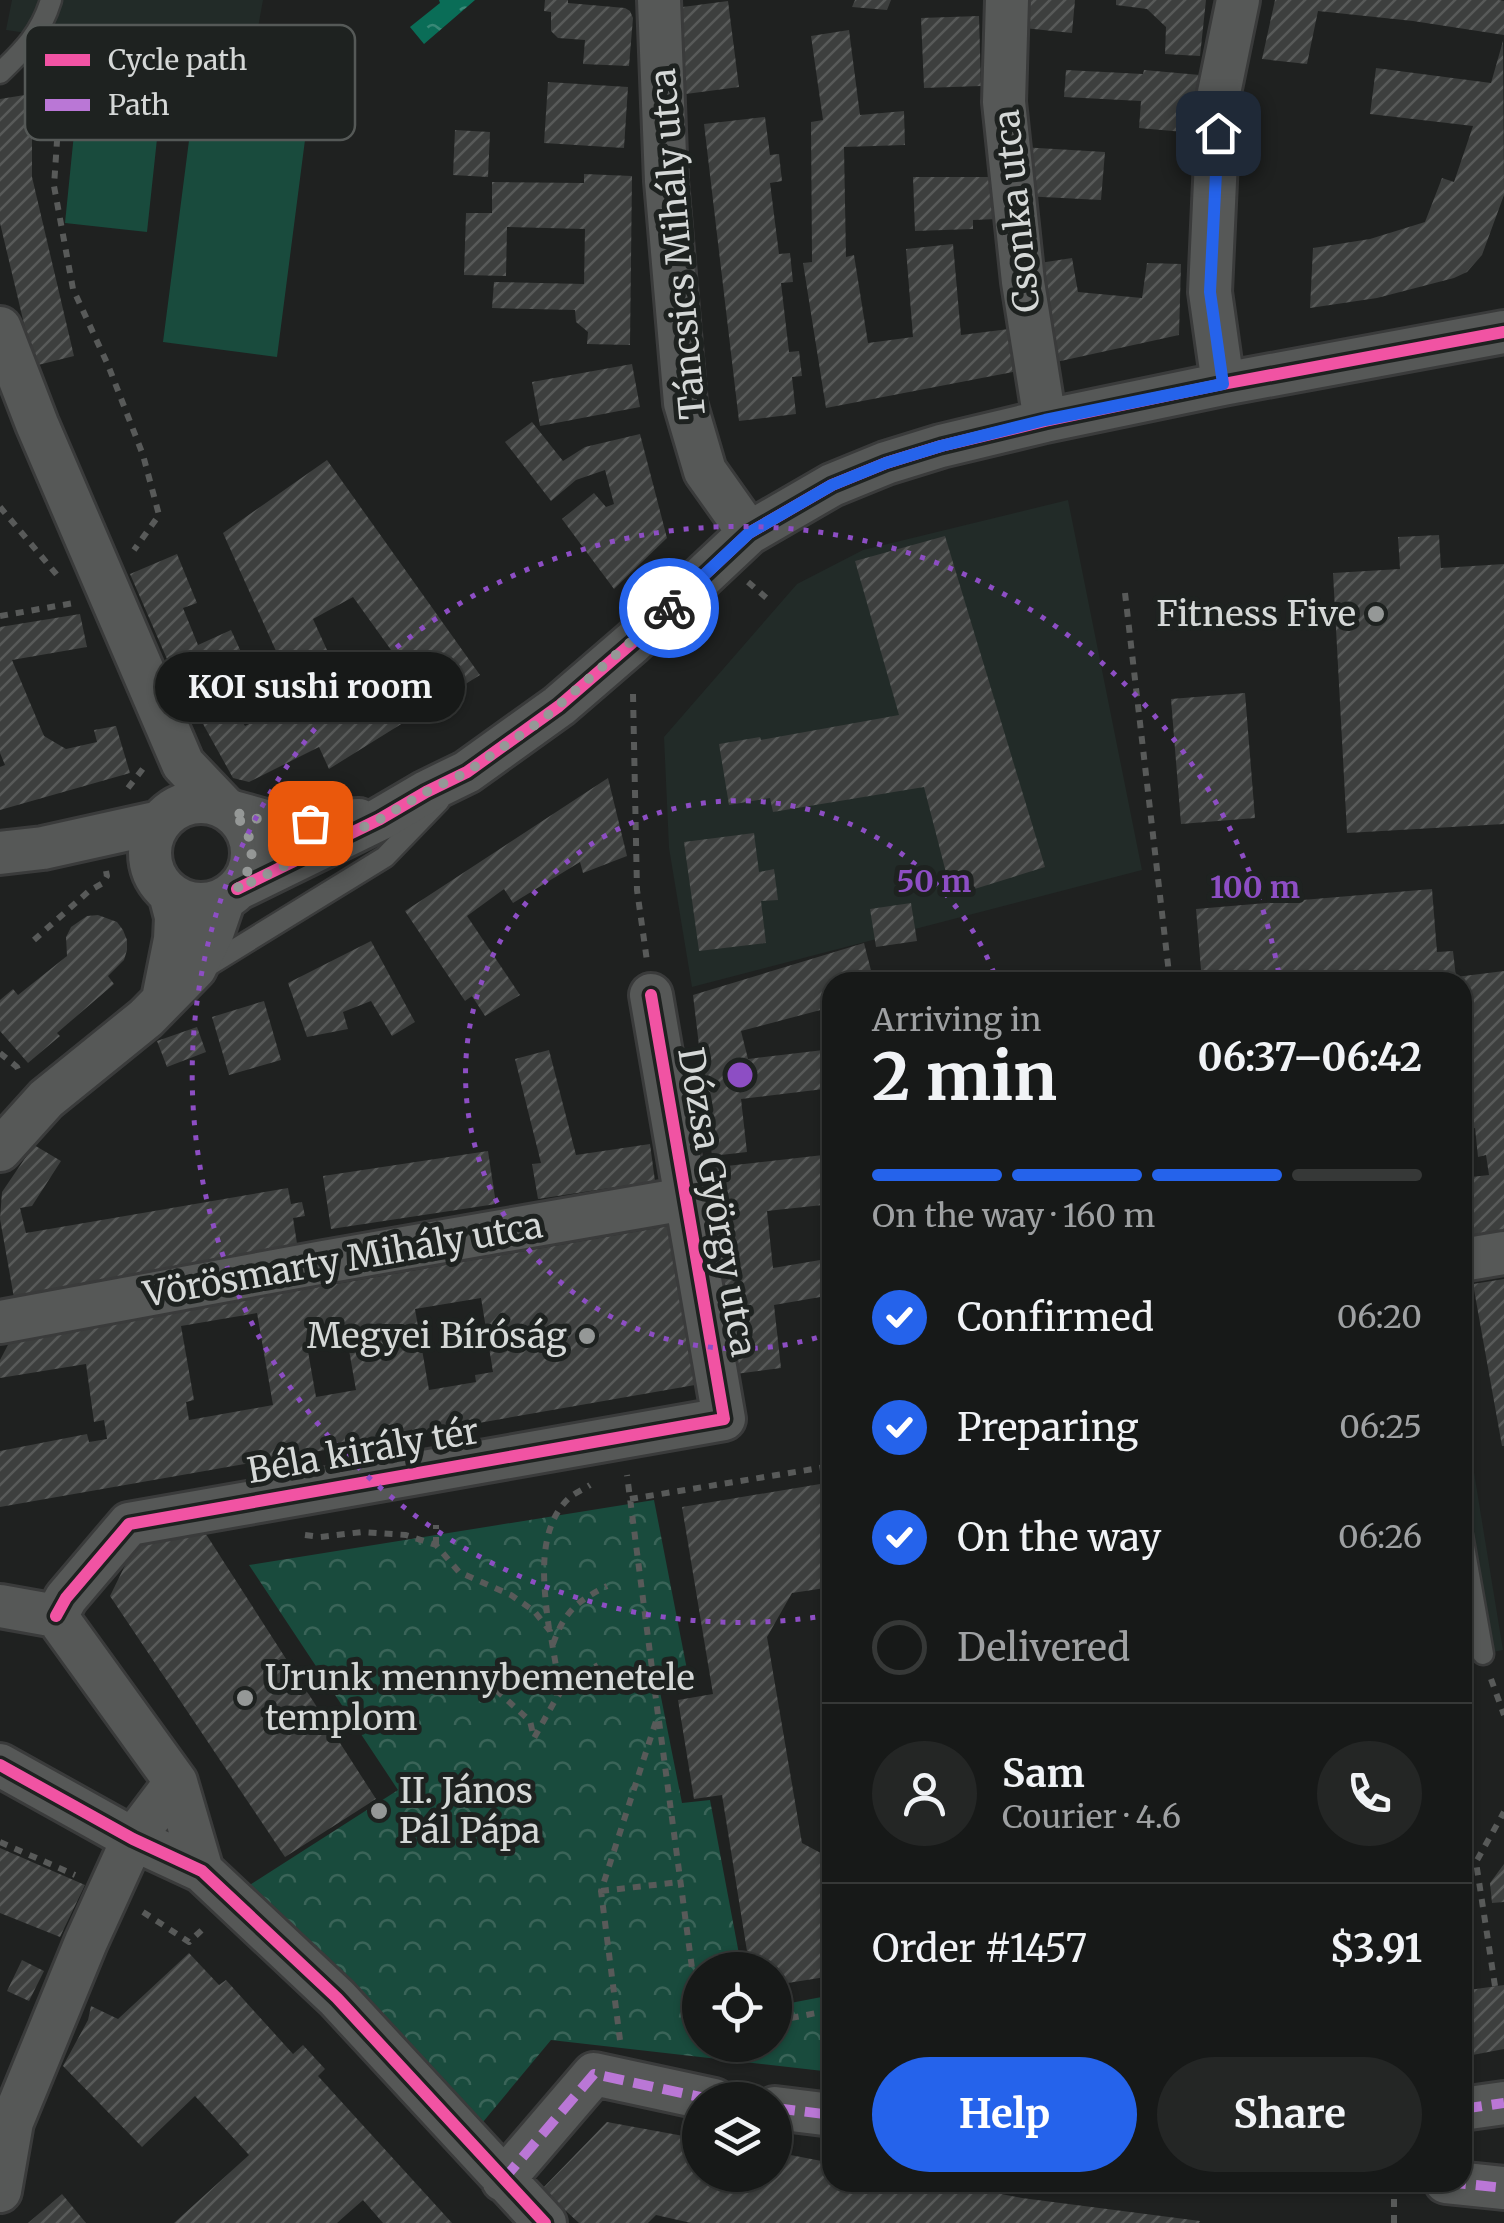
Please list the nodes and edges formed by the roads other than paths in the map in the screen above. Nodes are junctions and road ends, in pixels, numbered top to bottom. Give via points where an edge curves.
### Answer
1 (51, 0) edge
2 (658, 0) edge
3 (1007, 0) edge
4 (1238, 0) edge
5 (43, 25) edge
6 (25, 49) edge
7 (0, 74) edge
8 (0, 328) edge
9 (1504, 332) edge
10 (1223, 384) junction
11 (1045, 420) junction
12 (749, 533) junction
13 (183, 764) junction
14 (467, 772) junction
15 (228, 809) junction
16 (166, 817) junction
17 (380, 819) junction
18 (42, 848) junction
19 (0, 854) edge
20 (163, 887) junction
21 (230, 894) junction
22 (172, 991) junction
23 (651, 995) road end
24 (0, 1150) edge
25 (686, 1199) junction
26 (1504, 1254) edge
27 (1472, 1259) edge
28 (0, 1322) edge
29 (724, 1419) joint
30 (1472, 1592) edge
31 (0, 1606) edge
32 (56, 1616) junction
33 (1483, 1654) road end
34 (0, 1765) edge
35 (176, 1782) junction
36 (134, 1839) junction
37 (202, 1870) junction
38 (682, 2093) edge
39 (1504, 2102) edge
40 (1472, 2107) edge
41 (792, 2110) edge
42 (822, 2114) edge
43 (503, 2180) junction
44 (1472, 2185) edge
45 (1504, 2188) edge
46 (0, 2192) edge
47 (545, 2223) edge

1 - 5 lane
2 - 12 street, Táncsics Mihály utca via 684,403 705,470
3 - 11 street, Csonka utca via 1004,102
4 - 10 street via 1220,93 1210,292
6 - 7 lane
8 - 13 street
9 - 10 street
10 - 11 street
11 - 12 street via 886,463
12 - 14 street via 542,720
13 - 15 street
13 - 16 street
14 - 17 street
14 - 22 lane via 385,857
15 - 16 street via 188,804
15 - 17 street via 276,824
15 - 21 street via 244,825 252,858 248,875
16 - 18 street
16 - 20 street via 150,850
17 - 21 street
18 - 19 street
18 - 20 street via 104,861
20 - 21 street via 196,904
20 - 22 street via 176,918
21 - 22 street via 196,968
22 - 24 street via 46,1099
23 - 25 street, Dózsa György utca
25 - 28 street, Vörösmarty Mihály utca
25 - 29 street, Dózsa György utca
26 - 27 street
29 - 32 street, Béla király tér via 129,1524
30 - 33 lane
31 - 32 street
32 - 35 street
34 - 36 street
35 - 36 street
35 - 37 street
36 - 37 street
36 - 46 street via 12,2122
37 - 43 street via 337,1998
38 - 43 street via 594,2074
39 - 40 street
41 - 42 street
43 - 47 street
44 - 45 street

